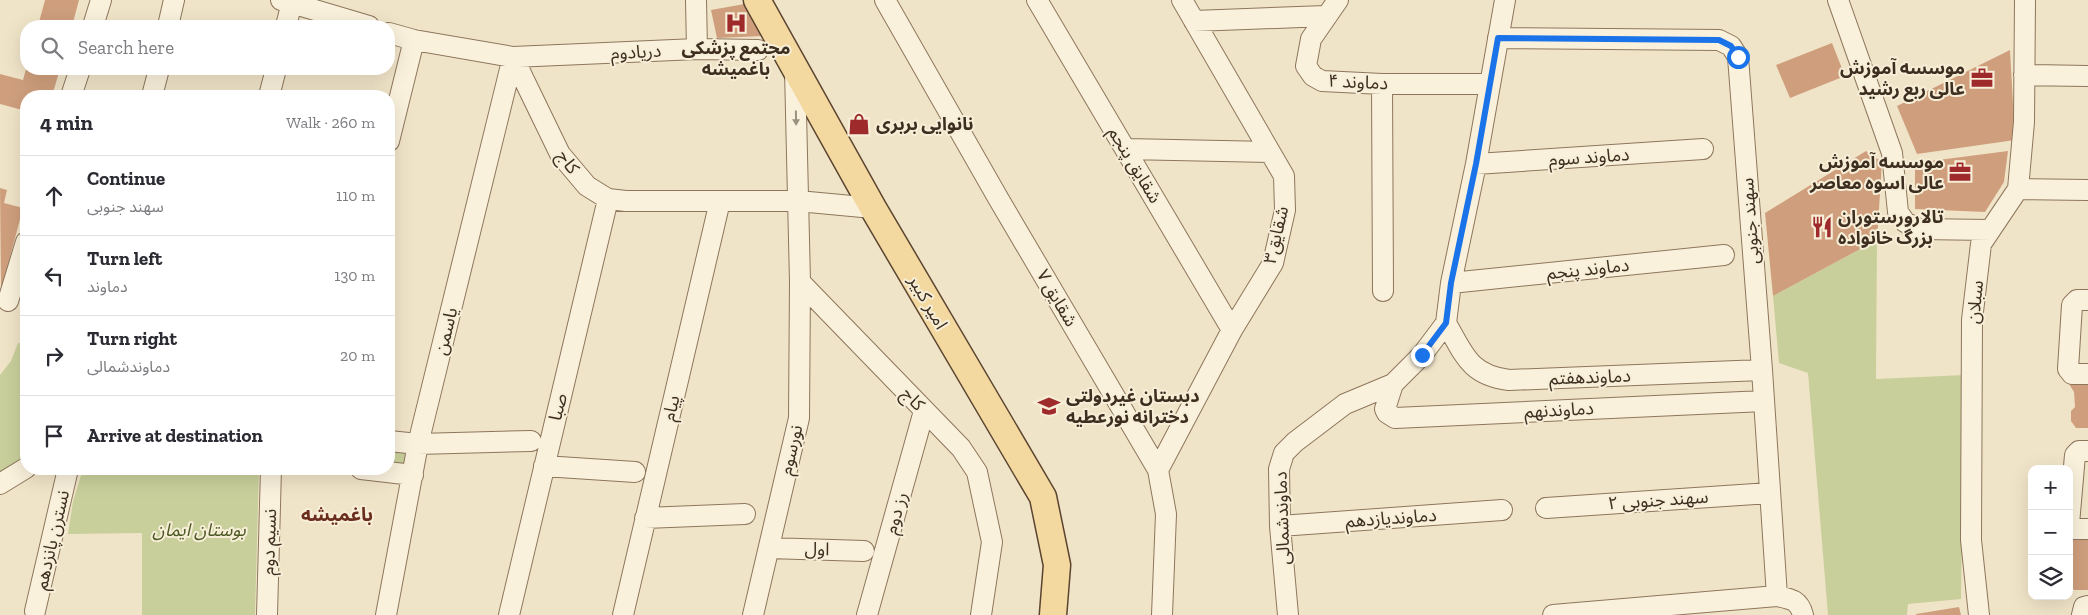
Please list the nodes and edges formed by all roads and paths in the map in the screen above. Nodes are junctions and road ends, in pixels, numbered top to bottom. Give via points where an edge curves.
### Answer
1 (101, 0) edge
2 (174, 0) edge
3 (696, 0) edge
4 (757, 0) edge
5 (885, 0) edge
6 (1037, 0) edge
7 (1182, 0) edge
8 (1338, 0) edge
9 (1505, 0) edge
10 (1838, 0) edge
11 (2025, 0) edge
12 (287, 1) edge
13 (1326, 16) junction
14 (95, 20) edge
15 (169, 20) edge
16 (286, 20) edge
17 (349, 20) edge
18 (1194, 21) junction
19 (395, 34) edge
20 (1498, 38) junction
21 (414, 40) junction
22 (697, 49) junction
23 (758, 50) dead end
24 (514, 57) junction
25 (795, 69) junction
26 (78, 75) edge
27 (157, 75) edge
28 (274, 75) edge
29 (2024, 75) junction
30 (2088, 76) edge
31 (1382, 84) junction
32 (1490, 84) junction
33 (73, 90) edge
34 (154, 90) edge
35 (271, 90) edge
36 (395, 117) edge
37 (1126, 149) junction
38 (1703, 149) dead end
39 (1270, 152) junction
40 (1476, 164) junction
41 (2018, 189) junction
42 (2088, 190) edge
43 (608, 199) junction
44 (720, 201) junction
45 (798, 201) junction
46 (873, 208) junction
47 (1990, 230) junction
48 (1724, 255) dead end
49 (20, 262) edge
50 (800, 282) junction
51 (1451, 283) junction
52 (1382, 291) dead end
53 (2088, 300) edge
54 (8, 301) dead end
55 (1446, 323) junction
56 (1232, 330) junction
57 (1762, 370) junction
58 (2088, 374) edge
59 (1393, 384) junction
60 (1764, 401) junction
61 (924, 411) junction
62 (531, 441) dead end
63 (395, 442) edge
64 (418, 444) junction
65 (2088, 451) edge
66 (544, 466) junction
67 (1158, 470) junction
68 (20, 472) edge
69 (635, 472) dead end
70 (395, 473) edge
71 (67, 475) edge
72 (271, 475) edge
73 (413, 475) junction
74 (0, 484) edge
75 (1770, 492) junction
76 (1546, 508) dead end
77 (1502, 510) dead end
78 (2070, 510) edge
79 (745, 514) dead end
80 (645, 518) junction
81 (1280, 526) junction
82 (2073, 529) edge
83 (2088, 529) edge
84 (769, 548) junction
85 (864, 551) dead end
86 (1777, 596) junction
87 (2088, 606) edge
88 (35, 611) dead end
89 (386, 611) edge
90 (267, 615) edge
91 (509, 615) edge
92 (623, 615) edge
93 (753, 615) edge
94 (867, 615) edge
95 (981, 615) edge
96 (1053, 615) edge
97 (1162, 615) edge
98 (1288, 615) edge
99 (1553, 615) edge
100 (1803, 615) edge
101 (1979, 615) edge
102 (2082, 615) edge

1 - 14 street
2 - 15 street
3 - 22 street
4 - 25 main road, امیر کبیر
5 - 67 street, شقایق ۷
6 - 37 street, شقایق پنجم
7 - 18 street, شقایق۳
8 - 13 street, دماوند ۴
9 - 20 street
10 - 47 street via 1892,153 1898,212 1905,222 1918,229
11 - 29 street, سبلان
12 - 16 street
12 - 17 street
13 - 18 street
13 - 31 street, دماوند ۴ via 1311,39 1308,52 1306,66 1313,76 1322,81
18 - 39 street, شقایق۳
19 - 21 street
20 - 32 street
20 - 57 street, سهند جنوبی via 1719,40 1731,46 1738,57
21 - 24 street
21 - 36 street
22 - 23 street, دریادوم
22 - 24 street, دریادوم
24 - 43 street, کاج via 560,154 587,186
24 - 64 street, یاسمن
25 -> 45 street
25 - 46 main road, امیر کبیر
26 - 33 street
27 - 34 street
28 - 35 street
29 - 30 street
29 - 41 street, سبلان
31 - 32 street, دماوند ۴
31 - 52 street
32 - 40 street
37 - 39 street
37 - 56 street, شقایق پنجم
38 - 40 street, دماوند سوم
39 - 56 street, شقایق۳ via 1284,176 1285,210 1273,263
40 - 51 street
41 - 42 street
41 - 47 street, سبلان
43 - 44 street, کاج
43 - 66 street, صبا
44 - 45 street, کاج
44 - 80 street, پیام
45 - 46 street, کاج
45 - 50 street
46 - 96 main road, امیر کبیر via 1043,497 1057,565
47 - 101 street, سبلان via 1981,244 1972,320 1971,540
48 - 51 street, دماوند پنجم
49 - 54 street
50 - 61 street, کاج
50 - 84 street, نورسوم via 799,418
51 - 55 street
53 - 58 street via 2077,300 2072,305 2068,369 2072,374
55 - 57 street, دماوندهفتم via 1468,360 1478,371 1493,378
55 - 59 street, دماوندشمالی via 1422,355
56 - 67 street, شقایق۳
57 - 60 street, سهند جنوبی
59 - 60 street, دماوندنهم via 1385,409 1390,417 1395,418
59 - 81 street, دماوندشمالی via 1345,404 1284,453 1279,469
60 - 75 street, سهند جنوبی
61 - 94 street, رز دوم
61 - 95 street, کاج via 961,448 977,472 992,542
62 - 64 street
63 - 64 street
64 - 73 street, یاسمن
65 - 78 street via 2079,451 2075,455
66 - 69 street
66 - 91 street, صبا
67 - 97 street, شقایق ۷ via 1166,514
68 - 74 street
70 - 73 street
71 - 88 street, نسترن پانزدهم
72 - 90 street, نسیم دوم
73 - 89 street, یاسمن
75 - 76 street, سهند جنوبی ۲
75 - 86 street, سهند جنوبی
77 - 81 street, دماوندیازدهم
79 - 80 street
80 - 92 street, پیام
81 - 98 street, دماوندشمالی
82 - 83 street
84 - 85 street, اول
84 - 93 street, نورسوم
86 - 99 street
86 - 100 street via 1795,600 1800,604
87 - 102 street via 2084,607

